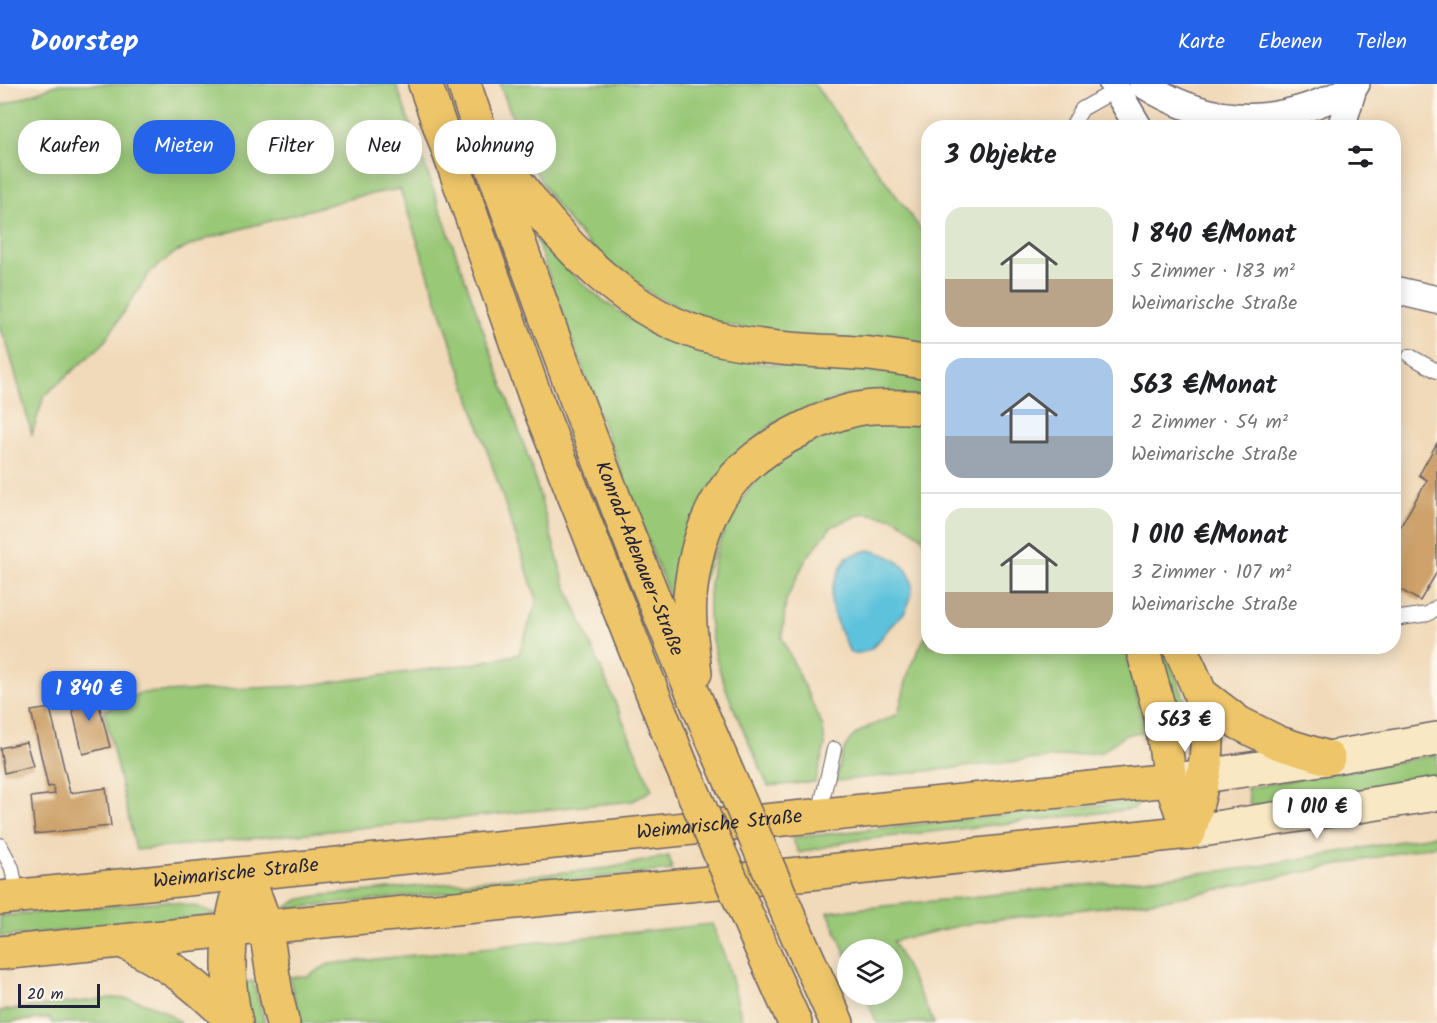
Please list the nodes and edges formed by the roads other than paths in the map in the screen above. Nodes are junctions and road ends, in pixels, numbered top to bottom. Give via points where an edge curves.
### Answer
1 (425, 84) edge
2 (464, 84) edge
3 (1143, 84) edge
4 (1354, 86) edge
5 (1115, 87) edge
6 (476, 120) edge
7 (1076, 120) edge
8 (1134, 120) edge
9 (1343, 120) edge
10 (494, 174) edge
11 (511, 174) edge
12 (1401, 282) edge
13 (1401, 292) edge
14 (1429, 298) edge
15 (1410, 356) dead end
16 (921, 362) edge
17 (1437, 370) edge
18 (921, 408) edge
19 (1437, 608) edge
20 (1401, 618) edge
21 (1144, 654) edge
22 (1183, 654) edge
23 (1201, 694) junction
24 (699, 708) junction
25 (1437, 739) edge
26 (834, 749) dead end
27 (1328, 758) junction
28 (1205, 776) junction
29 (1170, 780) junction
30 (1437, 794) edge
31 (819, 817) junction
32 (1189, 832) junction
33 (0, 845) edge
34 (245, 875) junction
35 (8, 898) edge
36 (265, 927) junction
37 (230, 931) junction
38 (122, 941) junction
39 (759, 943) junction
40 (0, 953) edge
41 (235, 1023) edge
42 (283, 1023) edge
43 (771, 1023) edge
44 (795, 1023) edge
45 (837, 1023) edge

1 - 39 main road, Konrad-Adenauer-Straße, bridge via 532,388 680,762
2 - 6 main road, Konrad-Adenauer-Straße
3 - 4 street via 1206,113 1248,119 1319,105
4 - 9 street
5 - 7 lane via 1082,109
5 - 8 street
10 - 24 main road, Konrad-Adenauer-Straße via 608,483
11 - 16 main road via 556,232 606,280 660,316 717,339 775,349 859,353
12 - 14 street
13 - 14 street
15 - 17 lane
18 - 24 main road via 872,407 825,418 780,440 746,463 725,488 708,520 690,589
19 - 20 lane via 1428,614
21 - 29 main road via 1161,717
22 - 23 main road
23 - 27 main road via 1239,723 1279,743
23 - 28 main road via 1208,736
24 - 45 main road, Konrad-Adenauer-Straße, bridge
25 - 27 main road, Weimarische Straße
26 - 31 lane
27 - 28 main road, Weimarische Straße
28 - 29 main road, Weimarische Straße
28 - 32 main road
29 - 31 main road, Weimarische Straße
29 - 32 main road
30 - 32 main road
31 - 34 main road, Weimarische Straße
32 - 36 main road
33 - 35 lane via 12,868
34 - 35 main road, Weimarische Straße
34 - 36 main road
34 - 37 main road
36 - 37 main road
36 - 42 main road via 272,982
37 - 38 main road
37 - 41 main road via 229,994
38 - 40 main road
38 - 41 main road via 183,975
39 - 43 main road
39 - 44 main road, Konrad-Adenauer-Straße

